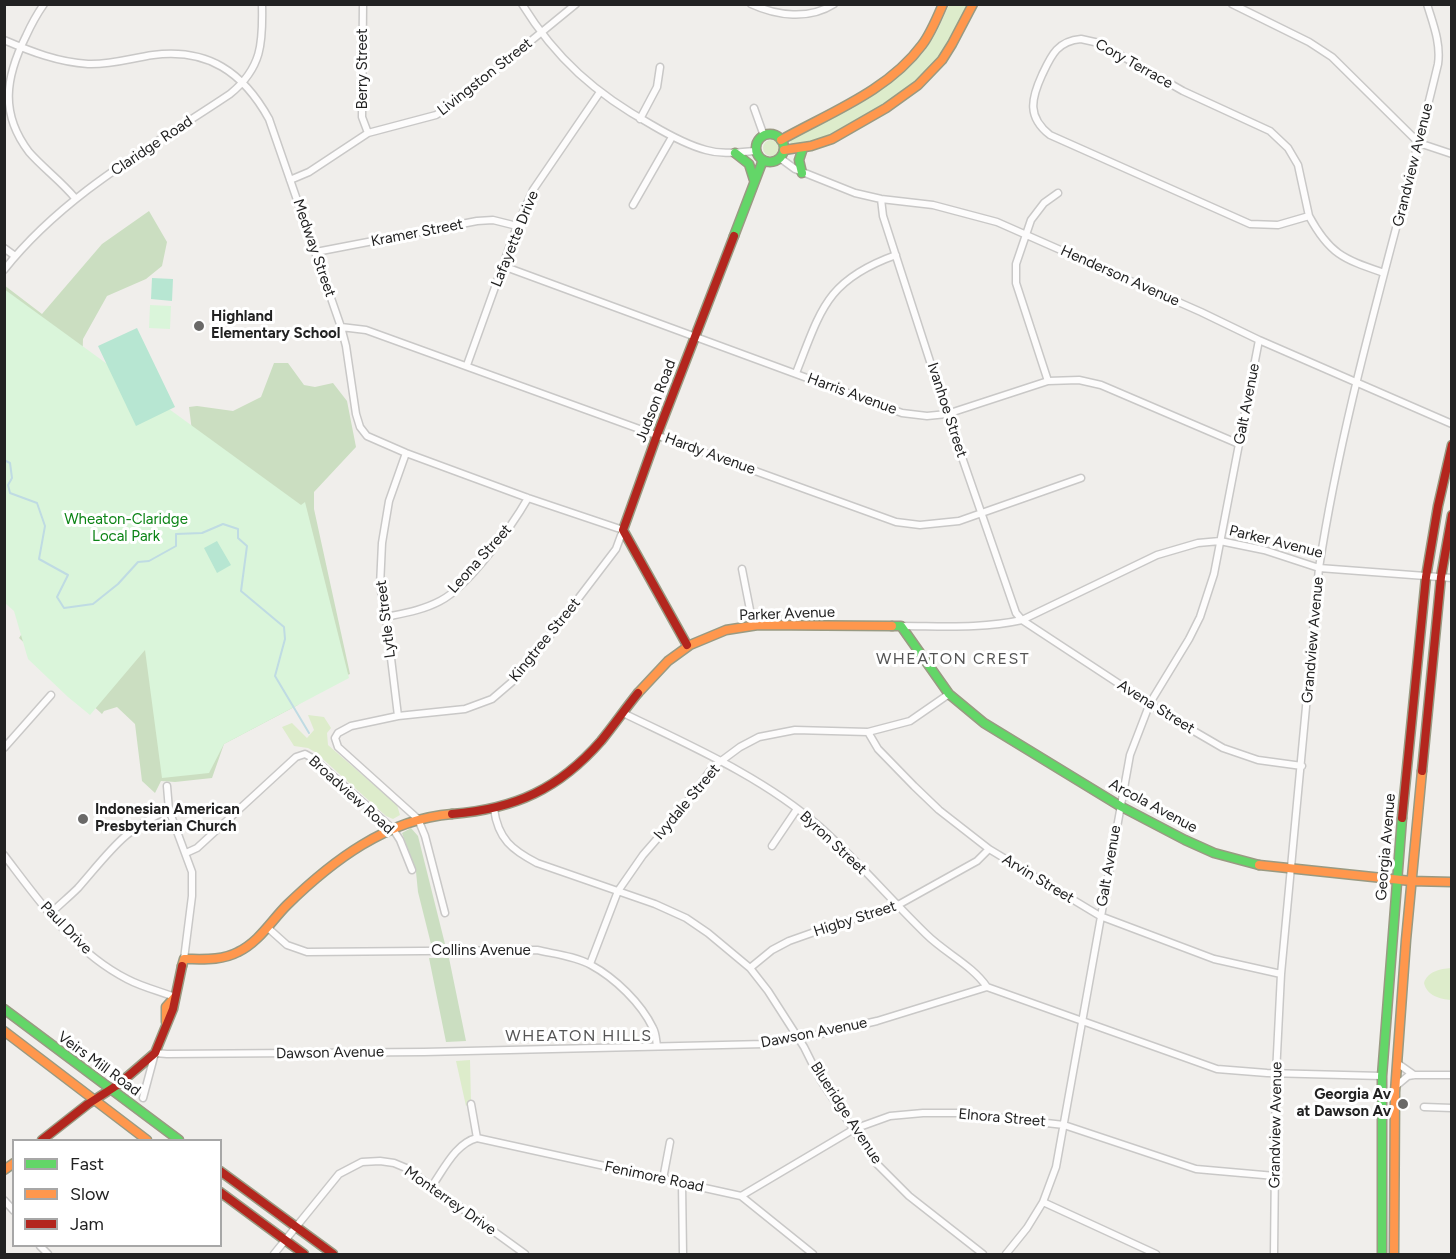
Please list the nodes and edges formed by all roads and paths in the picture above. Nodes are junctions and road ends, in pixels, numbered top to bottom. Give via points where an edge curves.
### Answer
1 (44, 4) edge
2 (262, 4) edge
3 (363, 4) edge
4 (522, 4) edge
5 (576, 4) edge
6 (752, 4) edge
7 (834, 4) edge
8 (943, 4) edge
9 (973, 4) edge
10 (1232, 4) edge
11 (1426, 4) edge
12 (540, 34) junction
13 (4, 40) edge
14 (20, 47) junction
15 (660, 67) dead end
16 (244, 82) junction
17 (600, 92) junction
18 (754, 108) dead end
19 (640, 119) junction
20 (368, 133) junction
21 (764, 136) junction
22 (672, 137) junction
23 (781, 140) junction
24 (1419, 143) junction
25 (803, 148) junction
26 (756, 151) junction
27 (735, 153) junction
28 (782, 154) junction
29 (1452, 154) edge
30 (763, 160) junction
31 (802, 172) junction
32 (290, 180) junction
33 (754, 182) junction
34 (1058, 193) dead end
35 (75, 198) junction
36 (881, 199) junction
37 (633, 205) dead end
38 (1309, 216) junction
39 (517, 226) junction
40 (1026, 235) junction
41 (4, 248) edge
42 (316, 252) junction
43 (896, 255) junction
44 (15, 256) junction
45 (503, 266) junction
46 (4, 270) edge
47 (1384, 273) junction
48 (342, 327) junction
49 (695, 336) junction
50 (1259, 340) junction
51 (466, 365) junction
52 (796, 373) junction
53 (1048, 381) junction
54 (1356, 383) junction
55 (947, 414) junction
56 (1452, 423) edge
57 (657, 435) junction
58 (1239, 444) junction
59 (1452, 445) edge
60 (406, 453) junction
61 (1081, 478) dead end
62 (528, 498) junction
63 (982, 514) junction
64 (1452, 515) edge
65 (623, 530) junction
66 (1220, 541) junction
67 (1319, 568) junction
68 (742, 569) dead end
69 (1426, 577) junction
70 (1441, 577) junction
71 (1452, 578) edge
72 (386, 617) junction
73 (1022, 620) junction
74 (753, 625) junction
75 (901, 626) junction
76 (687, 645) junction
77 (949, 694) junction
78 (51, 695) dead end
79 (1150, 703) junction
80 (623, 713) junction
81 (398, 716) junction
82 (868, 732) junction
83 (335, 738) joint
84 (4, 748) edge
85 (722, 761) junction
86 (1302, 766) junction
87 (167, 786) dead end
88 (1120, 806) junction
89 (494, 809) junction
90 (797, 809) junction
91 (169, 810) junction
92 (418, 819) junction
93 (393, 829) junction
94 (772, 846) dead end
95 (989, 849) junction
96 (186, 853) junction
97 (4, 855) edge
98 (412, 870) dead end
99 (1292, 870) junction
100 (1396, 879) junction
101 (1411, 881) junction
102 (1452, 882) edge
103 (618, 891) junction
104 (898, 905) junction
105 (445, 913) dead end
106 (50, 914) junction
107 (1100, 916) junction
108 (268, 928) junction
109 (184, 959) junction
110 (590, 964) junction
111 (750, 968) junction
112 (1281, 974) junction
113 (987, 987) junction
114 (175, 997) junction
115 (4, 1009) edge
116 (1083, 1021) junction
117 (4, 1031) edge
118 (798, 1039) junction
119 (657, 1046) junction
120 (155, 1053) junction
121 (1397, 1063) junction
122 (1276, 1074) junction
123 (1414, 1075) junction
124 (1452, 1075) edge
125 (1382, 1076) junction
126 (1396, 1086) junction
127 (110, 1090) junction
128 (1395, 1097) junction
129 (142, 1098) dead end
130 (95, 1099) junction
131 (471, 1104) dead end
132 (1424, 1107) dead end
133 (1452, 1108) edge
134 (1064, 1125) junction
135 (854, 1129) junction
136 (477, 1138) junction
137 (43, 1139) edge
138 (146, 1139) edge
139 (178, 1139) edge
140 (670, 1142) dead end
141 (222, 1173) edge
142 (1275, 1176) junction
143 (663, 1179) junction
144 (682, 1184) junction
145 (432, 1186) junction
146 (222, 1194) edge
147 (741, 1196) junction
148 (1043, 1202) junction
149 (293, 1229) junction
150 (284, 1240) junction
151 (274, 1254) edge
152 (304, 1254) edge
153 (333, 1254) edge
154 (525, 1254) edge
155 (683, 1254) edge
156 (813, 1254) edge
157 (983, 1254) edge
158 (1006, 1254) edge
159 (1156, 1254) edge
160 (1274, 1254) edge
161 (1382, 1254) edge
162 (1394, 1254) edge

1 - 14 street
2 - 16 street, Claridge Road via 262,45
3 - 20 street, Berry Street via 362,117
4 - 12 street
5 - 12 street, Livingston Street
6 - 7 street via 768,12 797,16
8 - 23 street via 930,34 894,75
9 - 25 street via 950,50 929,77 907,96 823,143
10 - 24 street via 1332,57
11 - 24 street, Grandview Avenue via 1440,54
12 - 17 street
12 - 20 street, Livingston Street via 436,116
13 - 14 street, Medway Street
14 - 16 street, Medway Street via 57,60 88,64 181,54 218,64
14 - 35 street via 7,91 11,123 29,151
15 - 19 street via 657,87
16 - 32 street, Medway Street via 269,119
16 - 35 street, Claridge Road
17 - 19 street
17 - 39 street, Lafayette Drive via 533,190
18 - 21 street
19 - 22 street
20 - 32 street, Livingston Street
21 - 23 street via 772,134
21 - 26 street via 757,142
22 - 27 street via 705,150
22 - 37 street
23 - 28 street
24 - 29 street
24 - 47 street, Grandview Avenue
25 - 28 street
25 - 31 street via 799,160
26 - 27 street
26 - 30 street
27 - 33 street via 749,163
28 - 30 street via 772,162
28 - 31 street, Henderson Avenue via 785,163
30 - 33 street, Judson Road
31 - 36 street, Henderson Avenue
32 - 42 street, Medway Street
33 - 49 street, Judson Road
34 - 40 street via 1034,215
35 - 44 street, Claridge Road
36 - 40 street, Henderson Avenue via 966,213
36 - 43 street, Ivanhoe Street
38 - 38 street, Cory Terrace via 1298,165 1282,141 1265,128 1183,91 1093,40 1069,41 1053,51 1033,103 1036,119 1050,135 1250,224 1278,225
38 - 47 street, Cory Terrace via 1322,239 1338,254
39 - 42 street, Kramer Street via 477,221
39 - 45 street, Lafayette Drive
40 - 50 street, Henderson Avenue
40 - 53 street via 1016,264 1016,283
41 - 44 street
42 - 48 street, Medway Street
43 - 52 street via 856,272 841,284 817,319
43 - 55 street, Ivanhoe Street
44 - 46 street, Claridge Road
45 - 49 street, Harris Avenue
45 - 51 street, Lafayette Drive
47 - 54 street, Grandview Avenue
48 - 51 street, Hardy Avenue via 366,330
48 - 60 street, Medway Street via 360,427 372,439
49 - 52 street, Harris Avenue
49 - 57 street, Judson Road
50 - 54 street, Henderson Avenue
50 - 58 street, Galt Avenue
51 - 57 street, Hardy Avenue
52 - 55 street, Harris Avenue via 902,413
53 - 55 street, Harris Avenue
53 - 58 street, Harris Avenue via 1078,380 1101,385
54 - 56 street, Henderson Avenue
54 - 67 street, Grandview Avenue
55 - 63 street, Ivanhoe Street
57 - 63 street, Hardy Avenue via 896,522 942,524
57 - 65 street, Judson Road
58 - 66 street, Galt Avenue
59 - 69 street, Georgia Avenue
60 - 62 street, Medway Street
60 - 72 street, Lytle Street via 390,501 382,543 380,586
61 - 63 street, Hardy Avenue
62 - 65 street, Medway Street
62 - 72 street, Leona Street via 512,525 456,591 418,610
63 - 73 street, Ivanhoe Street via 1016,613
64 - 70 street, Georgia Avenue
65 - 76 street
65 - 81 street, Kingtree Street via 616,549 520,675 504,690 465,709
66 - 67 street, Parker Avenue
66 - 73 street, Parker Avenue via 1157,555
66 - 79 street, Galt Avenue via 1200,617
67 - 69 street, Parker Avenue
67 - 86 street, Grandview Avenue
68 - 74 street
69 - 70 street, Parker Avenue
69 - 100 street, Georgia Avenue
70 - 71 street, Parker Avenue
70 - 101 street, Georgia Avenue
72 - 81 street, Lytle Street
73 - 75 street, Parker Avenue via 969,627
73 - 79 street, Avena Street
74 - 75 street, Parker Avenue
74 - 76 street, Parker Avenue via 718,632
75 - 77 street, Arcola Avenue
76 - 80 street, Parker Avenue via 654,672
77 - 82 street, Ivydale Street via 910,721
77 - 88 street, Arcola Avenue via 984,723
78 - 84 street
79 - 86 street, Avena Street via 1223,748 1258,760
79 - 88 street, Galt Avenue via 1130,755
80 - 85 street, Byron Street
80 - 89 street, Parker Avenue via 590,753 563,777 532,795
81 - 83 street, Kingtree Street via 351,726
82 - 85 street, Ivydale Street via 795,729 759,736
82 - 95 street, Arvin Street via 878,749 939,810
83 - 92 street, Broadview Road via 338,747
85 - 90 street, Byron Street
85 - 103 street, Ivydale Street
86 - 99 street, Grandview Avenue
87 - 91 street
88 - 99 street, Arcola Avenue via 1214,853
88 - 107 street, Galt Avenue
89 - 92 street, Parker Avenue
89 - 103 street, Blueridge Avenue via 501,835 520,854
90 - 94 street
90 - 104 street, Byron Street via 827,833
91 - 96 street
91 - 106 street via 150,817 122,837
92 - 93 street, Parker Avenue
92 - 105 street, Broadview Road
93 - 96 street, Broadview Road via 304,754
93 - 98 street, Broadview Road
93 - 108 street, Parker Avenue via 320,874 283,908
95 - 104 street, Higby Street via 977,861
95 - 107 street, Arvin Street
96 - 109 street via 192,872 192,896
97 - 106 street, Paul Drive
99 - 100 street, Arcola Avenue
99 - 112 street, Grandview Avenue
100 - 101 street, Arcola Avenue
100 - 125 street, Georgia Avenue
101 - 102 street, Arcola Avenue
101 - 121 street, Georgia Avenue
103 - 110 street, Ivydale Street
103 - 111 street, Blueridge Avenue via 686,918
104 - 111 street, Higby Street via 789,942
104 - 113 street, Byron Street
106 - 114 street, Paul Drive via 71,938 104,965 128,980
107 - 112 street, Arvin Street via 1214,959
107 - 116 street, Galt Avenue
108 - 109 street, Parker Avenue via 237,953 211,960
108 - 110 street, Collins Avenue via 287,945 307,952 537,950
109 - 114 street
110 - 119 street, Collins Avenue via 640,1008 654,1029
111 - 118 street, Blueridge Avenue
112 - 122 street, Grandview Avenue
113 - 116 street
113 - 118 street, Dawson Avenue via 877,1021
114 - 120 street
115 - 127 street, Veirs Mill Road
116 - 122 street via 1216,1069
116 - 134 street, Galt Avenue
117 - 130 street, Veirs Mill Road
118 - 119 street, Dawson Avenue via 745,1045
118 - 135 street, Blueridge Avenue
119 - 120 street, Dawson Avenue
120 - 127 street
120 - 129 street
121 - 123 street
121 - 125 street
121 - 126 street, Georgia Avenue
122 - 125 street
122 - 142 street, Grandview Avenue
123 - 124 street
123 - 126 street
125 - 128 street
125 - 161 street, Georgia Avenue
126 - 128 street, Georgia Avenue
127 - 130 street
127 - 139 street, Veirs Mill Road
128 - 162 street, Georgia Avenue
130 - 137 street
130 - 138 street, Veirs Mill Road
131 - 136 street
132 - 133 street
134 - 135 street, Elnora Street via 923,1113 890,1116
134 - 142 street, Elnora Street via 1196,1169
134 - 148 street, Galt Avenue via 1056,1167
135 - 147 street, Elnora Street
135 - 157 street, Blueridge Avenue via 875,1162 909,1196
136 - 143 street, Fenimore Road
136 - 145 street via 467,1140
140 - 143 street
141 - 149 street
142 - 160 street, Grandview Avenue
143 - 144 street, Fenimore Road
144 - 147 street, Fenimore Road
144 - 155 street
145 - 149 street, Monterrey Drive via 394,1163 362,1162 339,1174
145 - 154 street, Monterrey Drive
146 - 150 street
147 - 156 street, Fenimore Road
148 - 158 street, Galt Avenue
148 - 159 street
149 - 150 street, Monterrey Drive
149 - 153 street
150 - 151 street, Monterrey Drive
150 - 152 street

